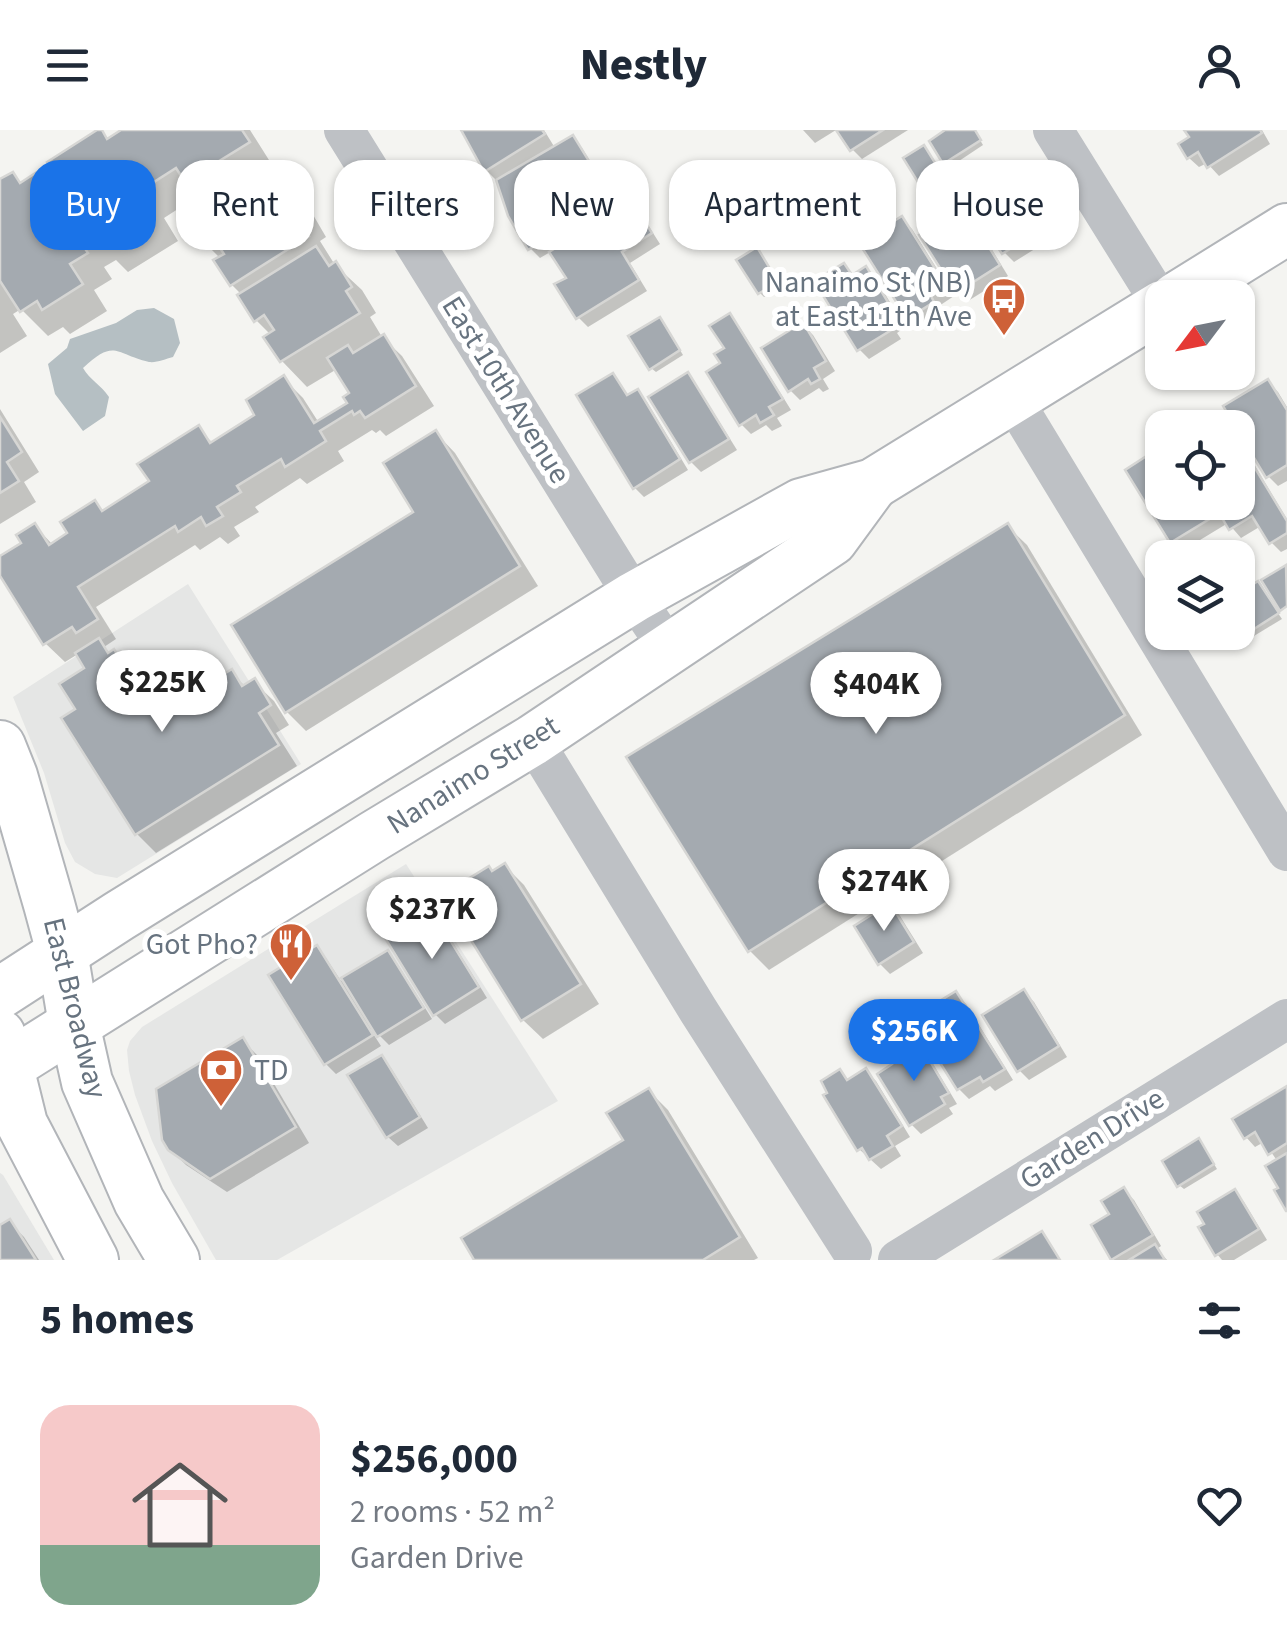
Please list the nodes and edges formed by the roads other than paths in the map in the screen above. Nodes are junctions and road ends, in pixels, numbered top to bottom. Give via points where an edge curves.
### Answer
1 (344, 130) edge
2 (1053, 130) edge
3 (1287, 229) edge
4 (1146, 280) edge
5 (1205, 280) edge
6 (1145, 316) edge
7 (1012, 398) junction
8 (873, 484) junction
9 (634, 597) junction
10 (669, 649) junction
11 (533, 740) junction
12 (0, 746) edge
13 (1287, 851) edge
14 (62, 952) junction
15 (0, 993) edge
16 (1287, 1019) edge
17 (74, 1024) junction
18 (3, 1057) edge
19 (861, 1257) edge
20 (93, 1260) edge
21 (174, 1260) edge
22 (898, 1260) edge

1 - 9 street, East 10th Avenue
2 - 4 street
3 - 5 main road
6 - 7 main road, Nanaimo Street
7 - 8 main road, Nanaimo Street
7 - 13 street
8 - 9 main road, Nanaimo Street via 801,504
8 - 10 main road, Nanaimo Street via 832,540
9 - 10 street, East 10th Avenue
9 - 14 main road, Nanaimo Street
10 - 11 main road, Nanaimo Street
11 - 17 main road, Nanaimo Street
11 - 19 street via 698,1010
12 - 14 main road, East Broadway
14 - 15 main road, Nanaimo Street
14 - 17 main road, East Broadway
16 - 22 street, Garden Drive
17 - 18 main road, Nanaimo Street
17 - 21 main road, East Broadway via 91,1092 139,1201
18 - 20 main road via 22,1124

